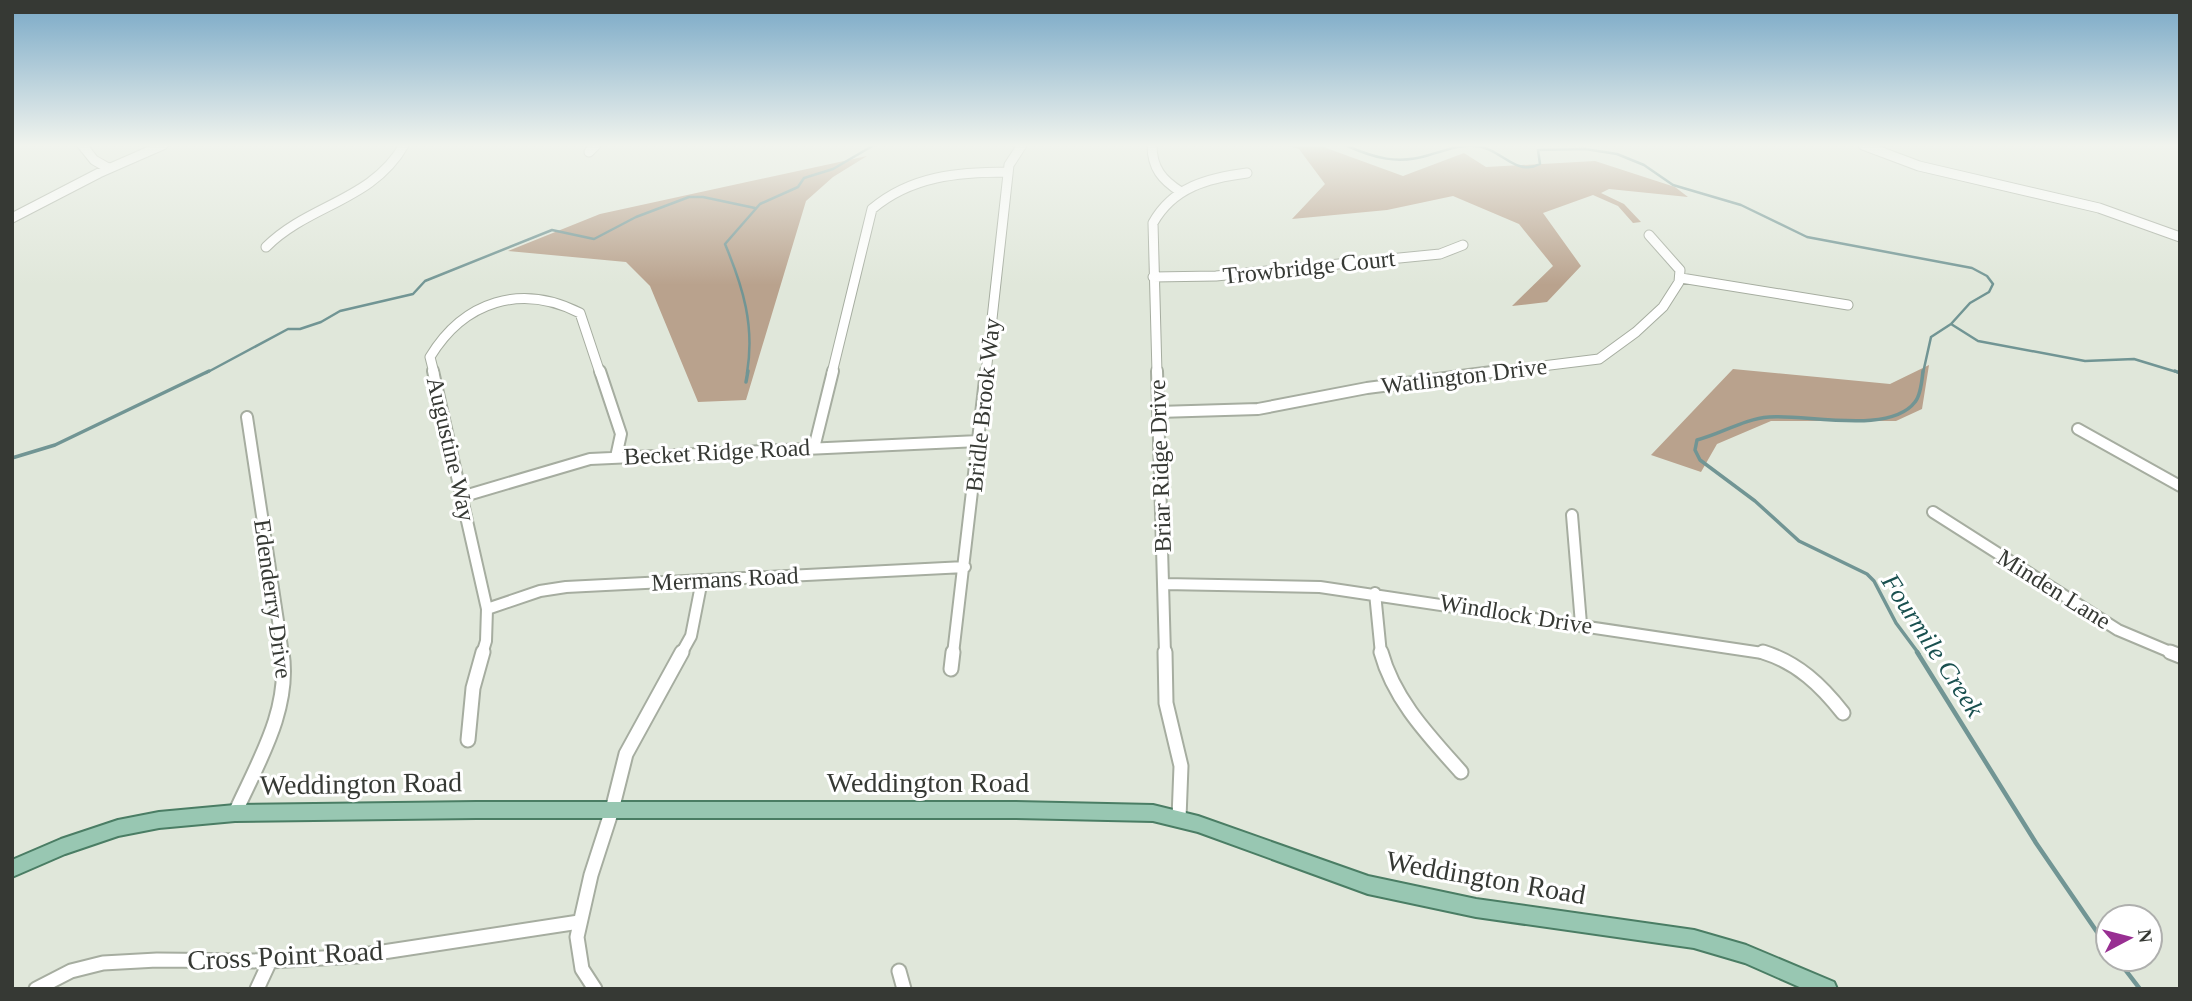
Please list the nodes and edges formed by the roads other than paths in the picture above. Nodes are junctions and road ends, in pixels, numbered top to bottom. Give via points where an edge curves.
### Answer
1 (62, 192) edge
2 (356, 192) edge
3 (895, 192) edge
4 (1006, 192) edge
5 (1181, 192) edge
6 (2027, 192) edge
7 (12, 218) edge
8 (1649, 235) dead end
9 (2180, 237) edge
10 (1463, 245) dead end
11 (266, 247) dead end
12 (1153, 278) junction
13 (1681, 278) junction
14 (1848, 305) dead end
15 (1158, 412) junction
16 (247, 417) dead end
17 (2078, 429) dead end
18 (979, 441) junction
19 (814, 448) junction
20 (616, 457) junction
21 (2180, 486) edge
22 (461, 497) junction
23 (1933, 512) dead end
24 (1572, 515) dead end
25 (965, 567) junction
26 (702, 580) junction
27 (1164, 584) junction
28 (1375, 593) junction
29 (487, 609) junction
30 (1581, 624) junction
31 (2180, 656) edge
32 (951, 669) dead end
33 (1843, 713) dead end
34 (468, 740) dead end
35 (1461, 772) dead end
36 (612, 810) junction
37 (235, 813) junction
38 (1179, 818) junction
39 (12, 869) edge
40 (579, 922) junction
41 (270, 961) junction
42 (899, 971) dead end
43 (36, 989) edge
44 (257, 989) edge
45 (595, 989) edge
46 (904, 989) edge
47 (1827, 989) edge

1 - 7 street
2 - 11 street via 283,231
3 - 19 street via 872,209
4 - 18 street, Bridle Brook Way
5 - 12 street, Briar Ridge Drive via 1153,223
6 - 9 street via 2112,212
8 - 13 street via 1675,264
10 - 12 street, Trowbridge Court via 1440,254
12 - 15 street, Briar Ridge Drive
13 - 14 street
13 - 15 street, Watlington Drive via 1675,295 1599,359 1367,388 1258,409
15 - 27 street, Briar Ridge Drive
16 - 37 street, Edenderry Drive via 286,677 276,721
17 - 21 street
18 - 19 street, Becket Ridge Road
18 - 25 street, Bridle Brook Way
19 - 20 street, Becket Ridge Road
20 - 22 street, Becket Ridge Road via 578,461
20 - 22 street, Augustine Way via 621,434 580,313 551,299 511,299 465,315 437,342 430,357
22 - 29 street, Augustine Way
23 - 31 street, Minden Lane via 2118,630
24 - 30 street
25 - 26 street, Mermans Road
25 - 32 street, Bridle Brook Way
26 - 29 street, Mermans Road via 566,587
26 - 36 street via 691,636 626,754
27 - 28 street, Windlock Drive via 1297,586
27 - 38 street, Briar Ridge Drive via 1166,703 1181,766
28 - 30 street, Windlock Drive
28 - 35 street via 1380,646 1394,685 1419,724
29 - 34 street, Augustine Way via 486,641 473,688
30 - 33 street, Windlock Drive via 1774,655 1811,676
36 - 37 main road, Weddington Road
36 - 38 main road, Weddington Road via 1016,810 1153,813
36 - 40 street
37 - 39 main road, Weddington Road via 118,828
38 - 47 main road, Weddington Road via 1368,885 1475,908 1694,939 1746,954
40 - 41 street, Cross Point Road via 357,956
40 - 45 street via 579,957
41 - 43 street, Cross Point Road via 103,962 71,971
41 - 44 street
42 - 46 street

